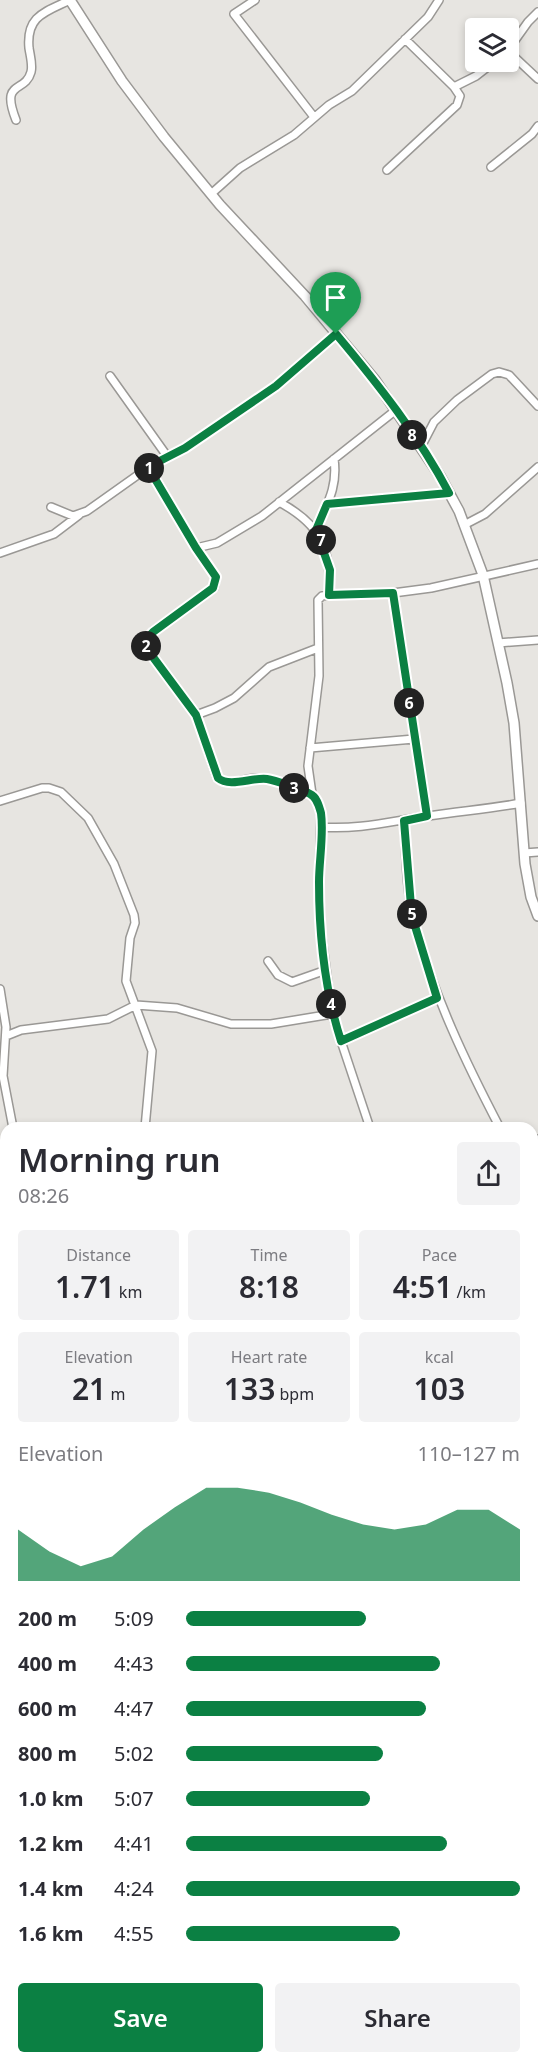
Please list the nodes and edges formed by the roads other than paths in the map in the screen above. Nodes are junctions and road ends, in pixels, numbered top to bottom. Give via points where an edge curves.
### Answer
1 (70, 0) edge
2 (255, 0) edge
3 (439, 0) edge
4 (538, 12) edge
5 (519, 35) edge
6 (405, 39) junction
7 (519, 61) edge
8 (481, 72) edge
9 (538, 79) edge
10 (454, 87) junction
11 (314, 117) junction
12 (16, 120) dead end
13 (538, 126) edge
14 (491, 167) dead end
15 (387, 170) dead end
16 (211, 194) junction
17 (336, 334) junction
18 (110, 376) dead end
19 (538, 406) edge
20 (396, 410) junction
21 (420, 447) junction
22 (167, 456) junction
23 (334, 459) junction
24 (148, 467) junction
25 (538, 467) edge
26 (449, 493) junction
27 (279, 502) junction
28 (327, 504) junction
29 (51, 507) dead end
30 (79, 515) junction
31 (464, 525) junction
32 (316, 530) junction
33 (196, 548) junction
34 (0, 553) edge
35 (538, 564) edge
36 (483, 575) junction
37 (393, 593) junction
38 (329, 595) junction
39 (538, 640) edge
40 (498, 643) junction
41 (318, 648) junction
42 (196, 715) junction
43 (414, 739) junction
44 (310, 748) junction
45 (312, 794) junction
46 (0, 801) edge
47 (521, 803) junction
48 (427, 816) junction
49 (404, 821) junction
50 (321, 827) junction
51 (538, 852) edge
52 (524, 853) junction
53 (538, 916) edge
54 (268, 961) dead end
55 (326, 970) junction
56 (0, 989) edge
57 (437, 998) junction
58 (136, 1005) junction
59 (332, 1014) junction
60 (6, 1036) junction
61 (341, 1041) junction
62 (1, 1067) edge
63 (12, 1122) edge
64 (146, 1122) edge
65 (368, 1122) edge
66 (497, 1122) edge

1 - 12 street via 47,11 30,26 31,71 26,80 10,91 8,98
1 - 16 street via 122,81
2 - 11 street via 234,14
3 - 6 street
4 - 5 street
6 - 10 street
6 - 11 street via 352,91
7 - 9 street
8 - 10 street
10 - 15 street via 460,96 457,105
11 - 16 street via 294,135 240,168
13 - 14 street
16 - 17 street
17 - 20 street
17 - 22 street via 276,386
18 - 22 street
19 - 21 street via 509,375 492,374 457,399 434,422
20 - 21 street
20 - 23 street
21 - 26 street
22 - 24 street
23 - 27 street
23 - 28 street via 334,490
24 - 30 street
24 - 33 street
25 - 31 street
26 - 28 street
26 - 31 street
27 - 32 street via 297,511
27 - 33 street via 217,543
28 - 32 street
29 - 30 street via 68,515
30 - 34 street via 54,534
31 - 36 street
32 - 38 street via 330,570
33 - 42 street via 216,577 213,588 153,632 146,644
35 - 36 street
36 - 37 street
36 - 40 street
37 - 38 street
37 - 43 street
38 - 41 street via 318,600
39 - 40 street
40 - 47 street via 514,723
41 - 42 street via 269,667 234,698
41 - 44 street via 319,676
42 - 45 street via 221,781 270,779
43 - 44 street
43 - 48 street
44 - 45 street
45 - 50 street via 318,802
46 - 58 street via 49,788 62,792 88,818 114,864 134,915 126,981
47 - 48 street
47 - 52 street
48 - 49 street
49 - 50 street
49 - 57 street via 411,906
50 - 55 street via 319,904
51 - 52 street
52 - 53 street
54 - 55 street via 278,975 291,982
55 - 59 street
56 - 60 street
57 - 61 street
57 - 66 street
58 - 59 street via 177,1008 231,1024 271,1024
58 - 60 street via 108,1019 21,1030
58 - 64 street via 152,1051
59 - 61 street
60 - 62 street
61 - 65 street
62 - 63 street

